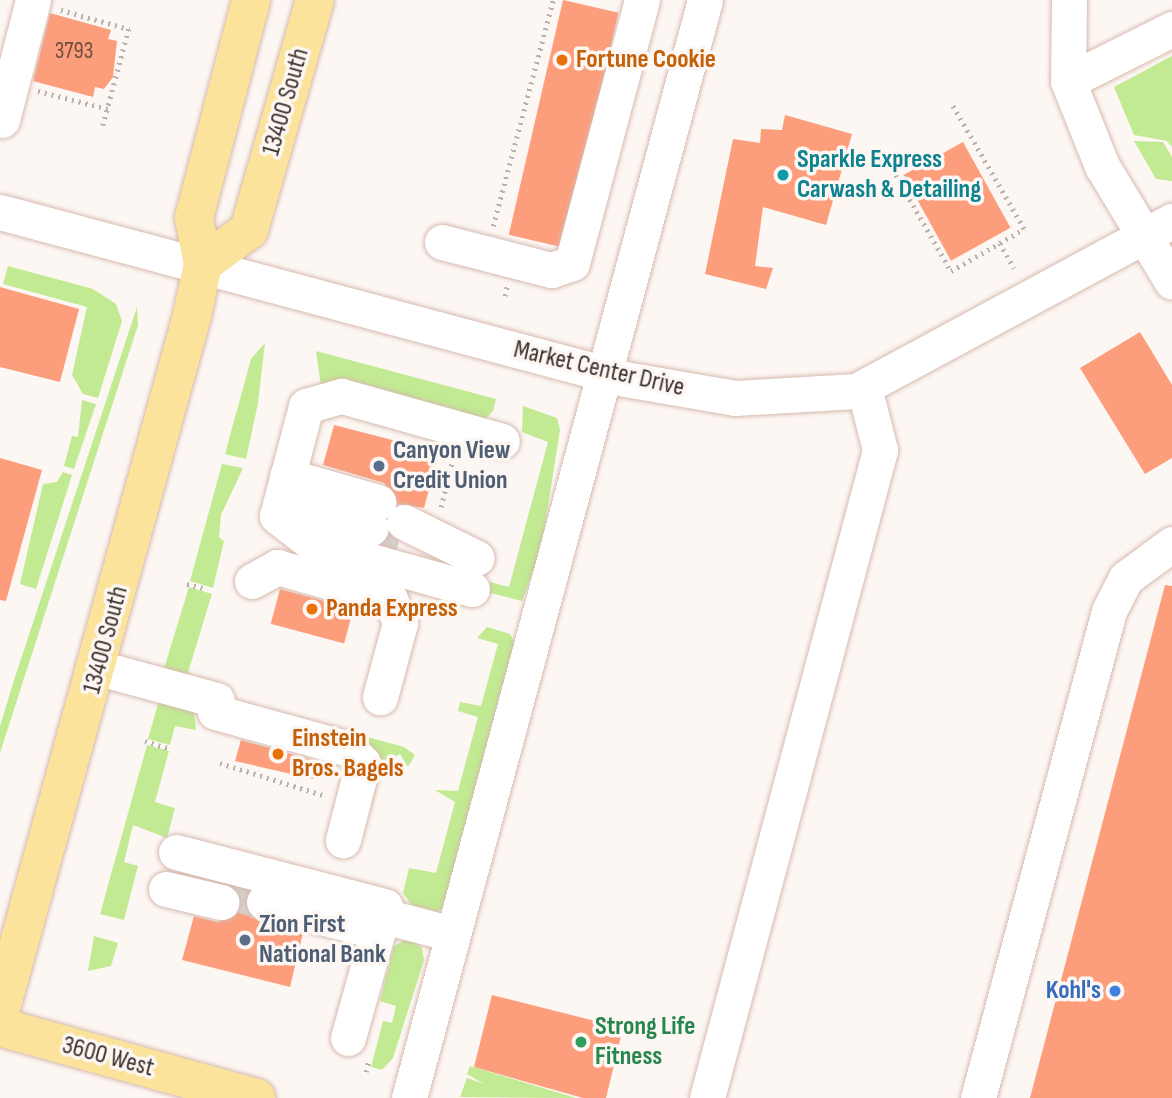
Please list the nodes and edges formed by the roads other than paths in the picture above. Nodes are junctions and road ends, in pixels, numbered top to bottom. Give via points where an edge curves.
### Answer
1 (8, 0) edge
2 (20, 0) edge
3 (251, 0) edge
4 (315, 0) edge
5 (642, 0) edge
6 (705, 0) edge
7 (1069, 0) edge
8 (44, 4) edge
9 (1172, 29) edge
10 (0, 30) edge
11 (1068, 81) junction
12 (16, 85) edge
13 (2, 120) edge
14 (0, 212) edge
15 (1158, 229) edge
16 (442, 242) dead end
17 (203, 264) junction
18 (1172, 282) edge
19 (601, 372) junction
20 (864, 387) junction
21 (502, 441) dead end
22 (282, 496) junction
23 (388, 525) junction
24 (1172, 544) edge
25 (474, 573) junction
26 (252, 581) dead end
27 (99, 668) junction
28 (380, 697) dead end
29 (342, 840) dead end
30 (225, 889) tunnel mouth
31 (265, 901) tunnel mouth
32 (380, 924) junction
33 (452, 934) junction
34 (0, 1012) edge
35 (0, 1027) edge
36 (348, 1038) dead end
37 (256, 1098) edge
38 (409, 1098) edge
39 (707, 1098) edge
40 (978, 1098) edge

1 - 10 street
2 - 12 street
3 - 17 main road, 13400 South via 194,218
4 - 17 main road, 13400 South via 250,230
5 - 16 street via 572,263 551,270
6 - 19 street
7 - 11 street
8 - 13 street
9 - 11 street
11 - 15 street via 1102,166
14 - 17 street, Market Center Drive
15 - 18 street
15 - 20 street, Market Center Drive
17 - 19 street, Market Center Drive
17 - 27 main road, 13400 South
19 - 20 street, Market Center Drive via 736,398
19 - 33 street
20 - 39 street via 880,450
21 - 22 street via 342,396 306,406
22 - 23 street
22 - 25 street via 314,545
23 - 25 street
23 - 25 street via 438,538
24 - 40 street via 1126,578 1109,611
26 - 28 street via 277,567 390,599 400,624
27 - 29 street via 349,749 363,763
27 - 34 main road, 13400 South
30 - 32 street via 171,870
31 - 32 street
32 - 33 street
32 - 36 street
33 - 38 street
35 - 37 main road, 3600 West

